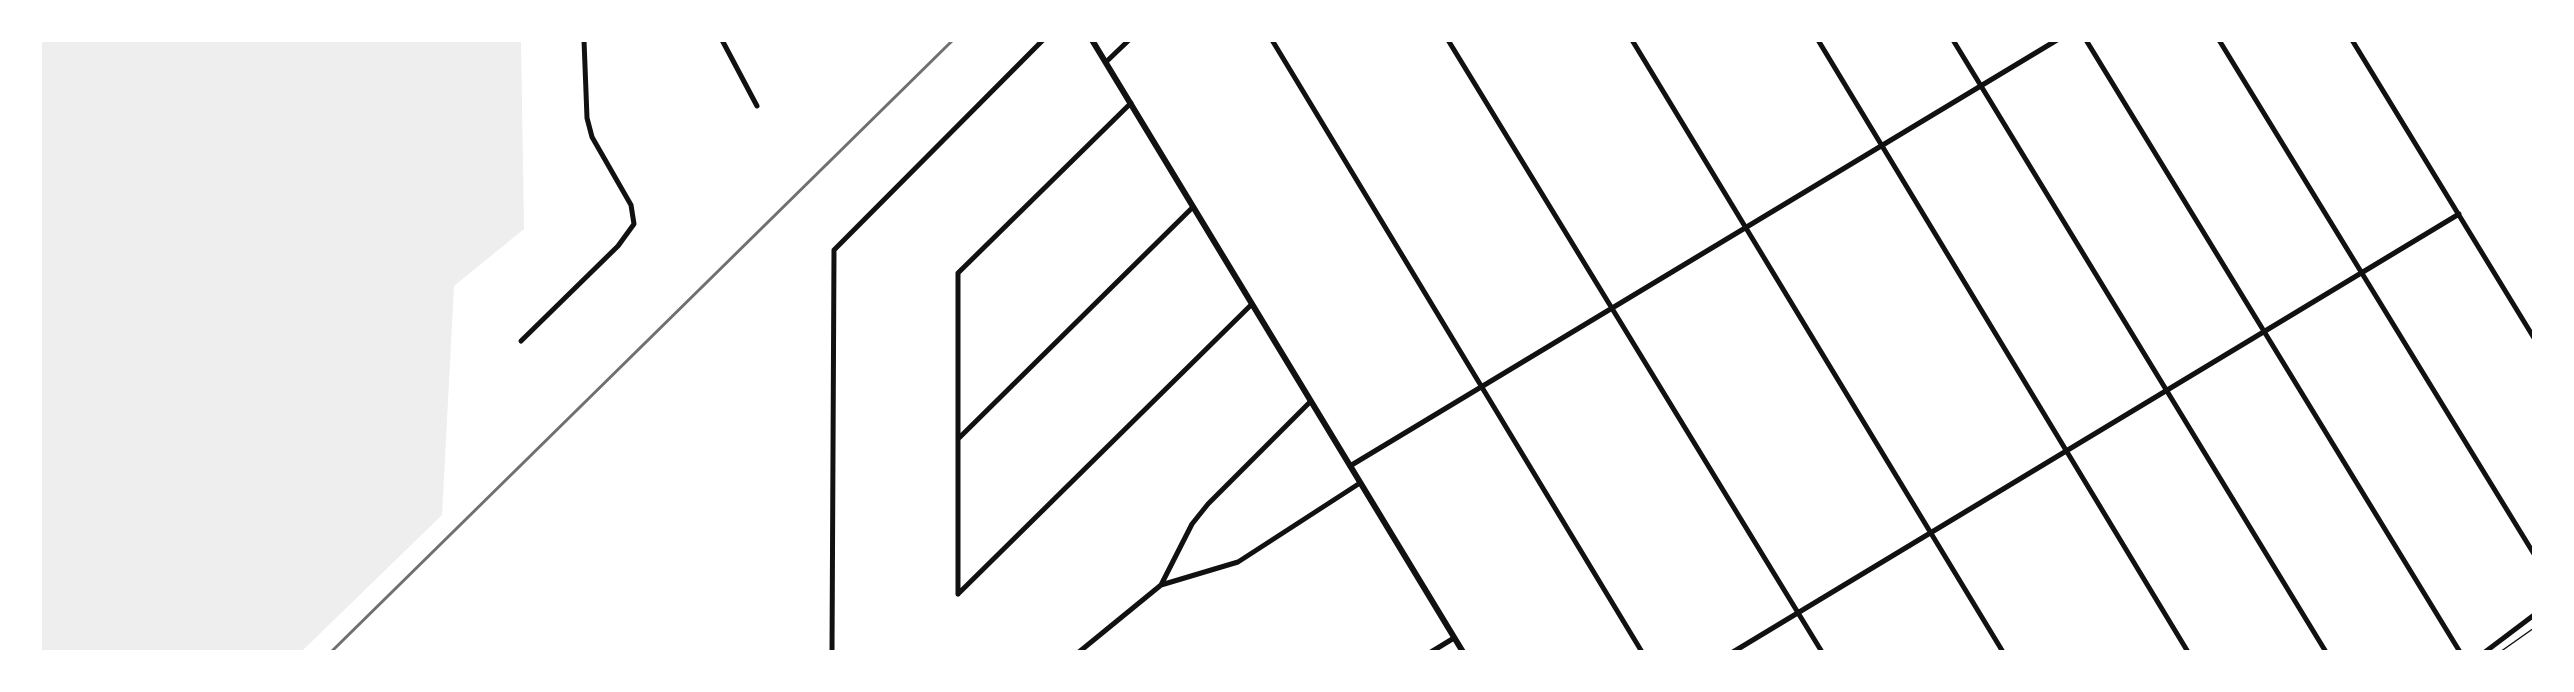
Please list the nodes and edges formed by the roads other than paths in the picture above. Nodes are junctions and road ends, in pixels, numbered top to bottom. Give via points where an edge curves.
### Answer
1 (584, 40) edge
2 (722, 40) edge
3 (1043, 40) edge
4 (1092, 40) edge
5 (1128, 40) edge
6 (1272, 40) edge
7 (1448, 40) edge
8 (1632, 40) edge
9 (1818, 40) edge
10 (1953, 40) edge
11 (2057, 40) edge
12 (2085, 40) edge
13 (2219, 40) edge
14 (2352, 40) edge
15 (1106, 62) junction
16 (1981, 86) junction
17 (1131, 103) junction
18 (757, 106) dead end
19 (1882, 146) junction
20 (1193, 207) junction
21 (2458, 214) junction
22 (1746, 228) junction
23 (2362, 273) junction
24 (1252, 304) junction
25 (1611, 309) junction
26 (2264, 331) junction
27 (2534, 338) edge
28 (521, 341) dead end
29 (1482, 387) junction
30 (2166, 390) junction
31 (1311, 401) junction
32 (958, 439) junction
33 (2066, 450) junction
34 (1350, 466) junction
35 (1360, 483) junction
36 (1930, 532) junction
37 (2534, 554) edge
38 (1161, 585) junction
39 (1798, 612) junction
40 (2534, 615) edge
41 (1454, 638) junction
42 (832, 651) edge
43 (1079, 651) edge
44 (1431, 651) edge
45 (1463, 651) edge
46 (1642, 651) edge
47 (1733, 651) edge
48 (1822, 651) edge
49 (2003, 651) edge
50 (2188, 651) edge
51 (2326, 651) edge
52 (2460, 651) edge
53 (2485, 651) edge

1 - 28 street via 587,118 592,137 631,205 634,224 618,246
2 - 18 street
3 - 42 street via 834,250
4 - 15 street
5 - 15 street
6 - 29 street
7 - 25 street
8 - 22 street
9 - 19 street
10 - 16 street
11 - 16 street
12 - 26 street
13 - 23 street
14 - 21 street
15 - 17 street
16 - 19 street
16 - 30 street
17 - 20 street
17 - 32 street via 958,273
19 - 22 street
19 - 33 street
20 - 24 street
20 - 32 street
21 - 23 street
21 - 27 street
22 - 25 street
22 - 36 street
23 - 26 street
23 - 37 street
24 - 31 street
24 - 32 street via 958,594
25 - 29 street
25 - 39 street
26 - 30 street
26 - 52 street
29 - 34 street
29 - 46 street
30 - 33 street
30 - 51 street
31 - 34 street
31 - 38 street via 1208,504 1192,524
33 - 36 street
33 - 50 street
34 - 35 street
35 - 38 street via 1238,562
35 - 41 street
36 - 39 street
36 - 49 street
38 - 43 street
39 - 47 street
39 - 48 street
40 - 53 street
41 - 44 street
41 - 45 street

